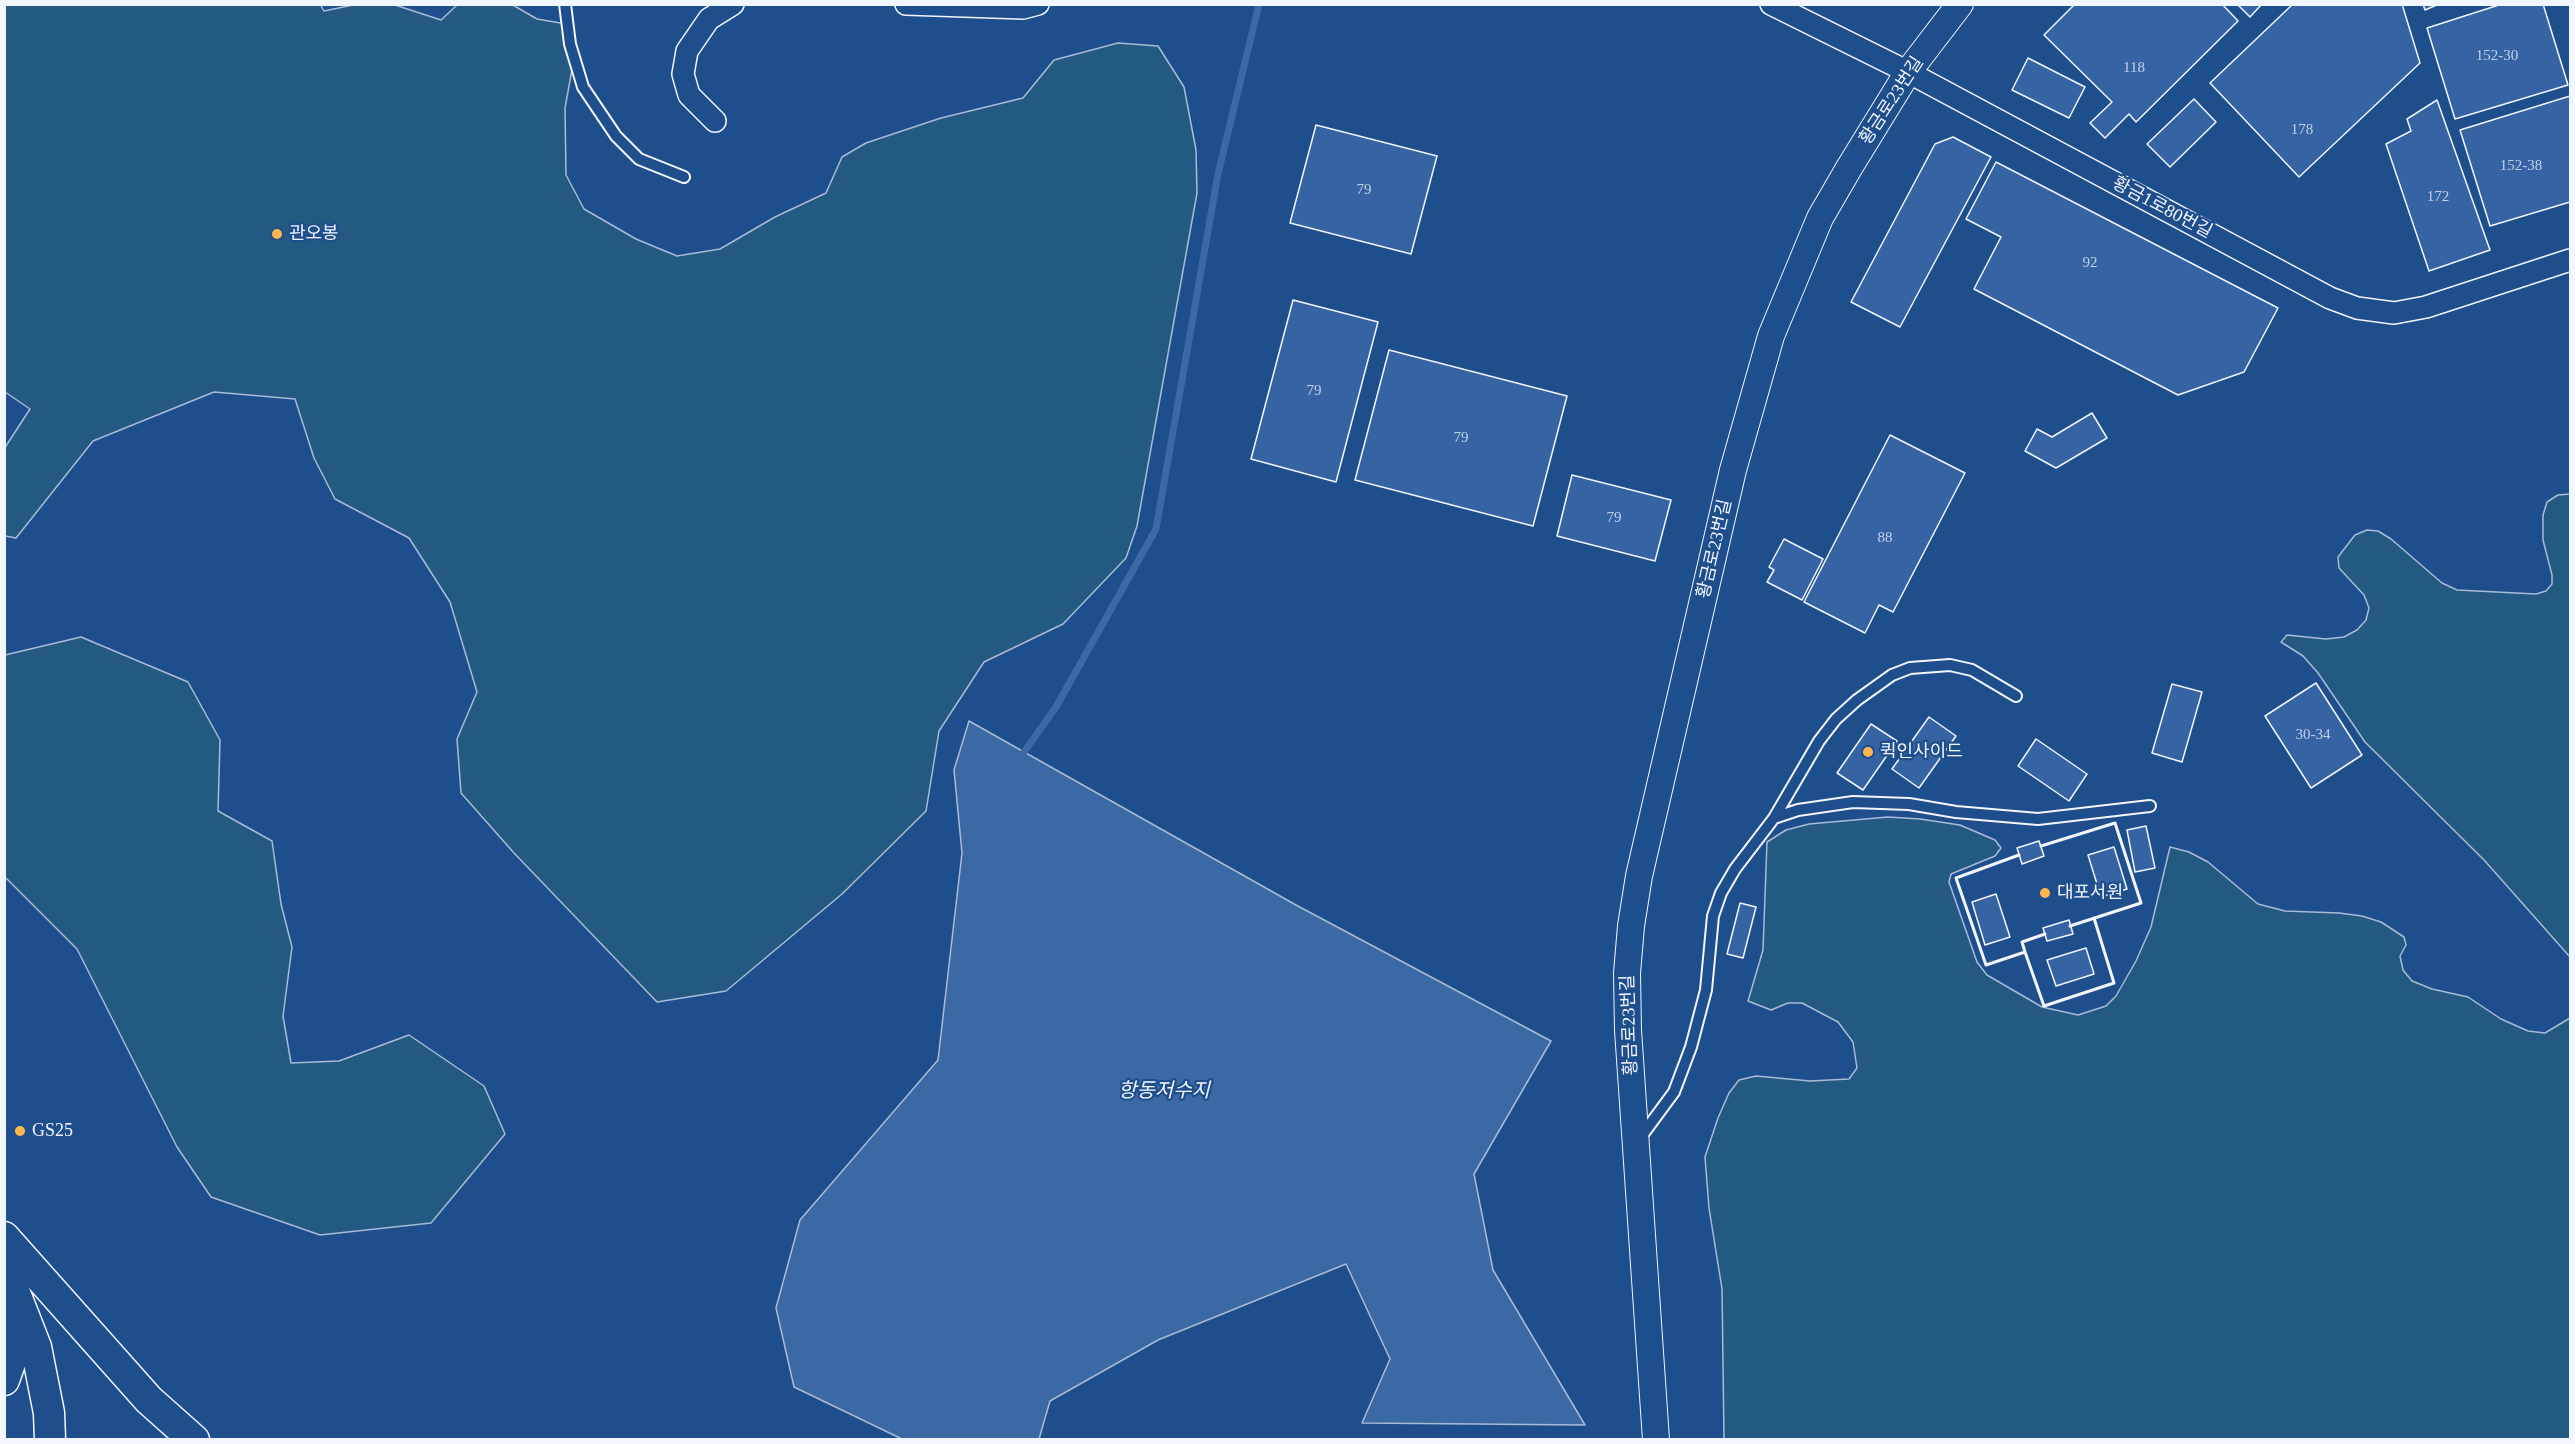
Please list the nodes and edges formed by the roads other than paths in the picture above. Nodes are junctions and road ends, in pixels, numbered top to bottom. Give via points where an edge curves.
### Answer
1 (565, 4) edge
2 (734, 4) edge
3 (906, 4) edge
4 (1038, 4) edge
5 (1771, 4) edge
6 (1960, 4) edge
7 (1908, 72) junction
8 (715, 121) dead end
9 (684, 177) dead end
10 (2571, 260) edge
11 (2016, 696) dead end
12 (2150, 806) dead end
13 (1774, 818) junction
14 (1636, 1143) junction
15 (4, 1237) edge
16 (4, 1265) edge
17 (5, 1306) edge
18 (4, 1380) edge
19 (33, 1440) edge
20 (50, 1440) edge
21 (194, 1440) edge
22 (1656, 1440) edge

1 - 9 lane via 570,44 583,87 616,136 639,159
2 - 8 street via 709,19 687,51 683,74 689,95
3 - 4 street via 1023,9
5 - 7 street, 황금1로80번길
6 - 7 street, 황금로23번길
7 - 10 street, 황금1로80번길 via 2330,298 2357,308 2394,313 2426,307
7 - 14 street, 황금로23번길 via 1816,228 1770,336 1733,470 1650,825 1631,926 1628,1030
11 - 13 lane via 1972,670 1950,665 1910,668 1893,675 1836,719
12 - 13 lane via 2038,819 1909,804 1853,802 1797,810
13 - 14 lane via 1722,893 1713,916 1706,990 1691,1047 1674,1092
14 - 22 street, 황금로23번길
15 - 21 main road via 148,1400
16 - 20 main road via 36,1347 49,1413
17 - 18 main road via 10,1363
17 - 19 main road via 30,1383

